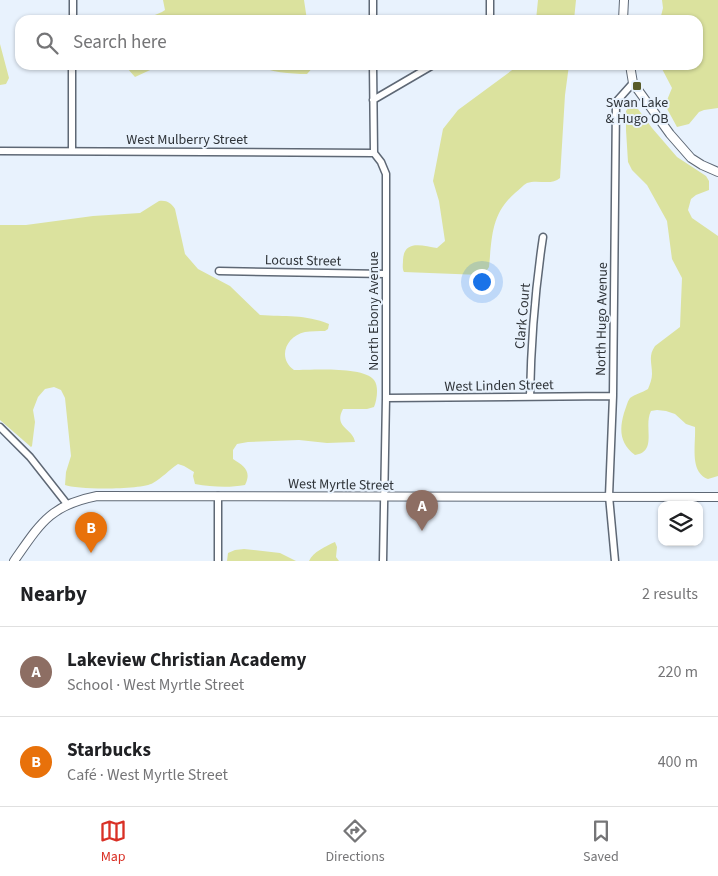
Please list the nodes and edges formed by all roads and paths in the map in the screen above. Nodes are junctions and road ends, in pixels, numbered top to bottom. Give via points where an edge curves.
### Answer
1 (73, 0) edge
2 (373, 0) edge
3 (490, 0) edge
4 (624, 0) edge
5 (72, 15) edge
6 (373, 15) edge
7 (490, 15) edge
8 (623, 15) edge
9 (72, 70) edge
10 (373, 70) edge
11 (424, 70) edge
12 (631, 70) edge
13 (634, 83) junction
14 (373, 100) junction
15 (0, 151) edge
16 (72, 151) junction
17 (374, 153) junction
18 (718, 172) edge
19 (543, 237) dead end
20 (219, 271) dead end
21 (386, 274) junction
22 (613, 396) junction
23 (530, 397) junction
24 (386, 398) junction
25 (0, 427) edge
26 (218, 496) junction
27 (609, 496) junction
28 (383, 497) junction
29 (718, 497) edge
30 (67, 504) junction
31 (14, 561) edge
32 (218, 561) edge
33 (383, 561) edge
34 (615, 561) edge

1 - 5 street
2 - 6 street
3 - 7 street
4 - 8 street
9 - 16 street
10 - 14 street, North Ebony Avenue
11 - 14 street
12 - 13 street
13 - 18 street via 691,158
13 - 22 street, North Hugo Avenue via 616,102
14 - 17 street, North Ebony Avenue
15 - 16 street, West Mulberry Street
16 - 17 street, West Mulberry Street
17 - 21 street, North Ebony Avenue via 385,170
19 - 23 street, Clark Court via 532,330
20 - 21 street, Locust Street
21 - 24 street, North Ebony Avenue
22 - 23 street, West Linden Street
22 - 27 street, North Hugo Avenue
23 - 24 street, West Linden Street
24 - 28 street, North Ebony Avenue
25 - 30 street via 30,457
26 - 28 street, West Myrtle Street
26 - 30 street, West Myrtle Street via 111,495
26 - 32 street
27 - 28 street, West Myrtle Street
27 - 29 street, West Myrtle Street
27 - 34 street, North Hugo Avenue
28 - 33 street, North Ebony Avenue
30 - 31 street via 42,523

